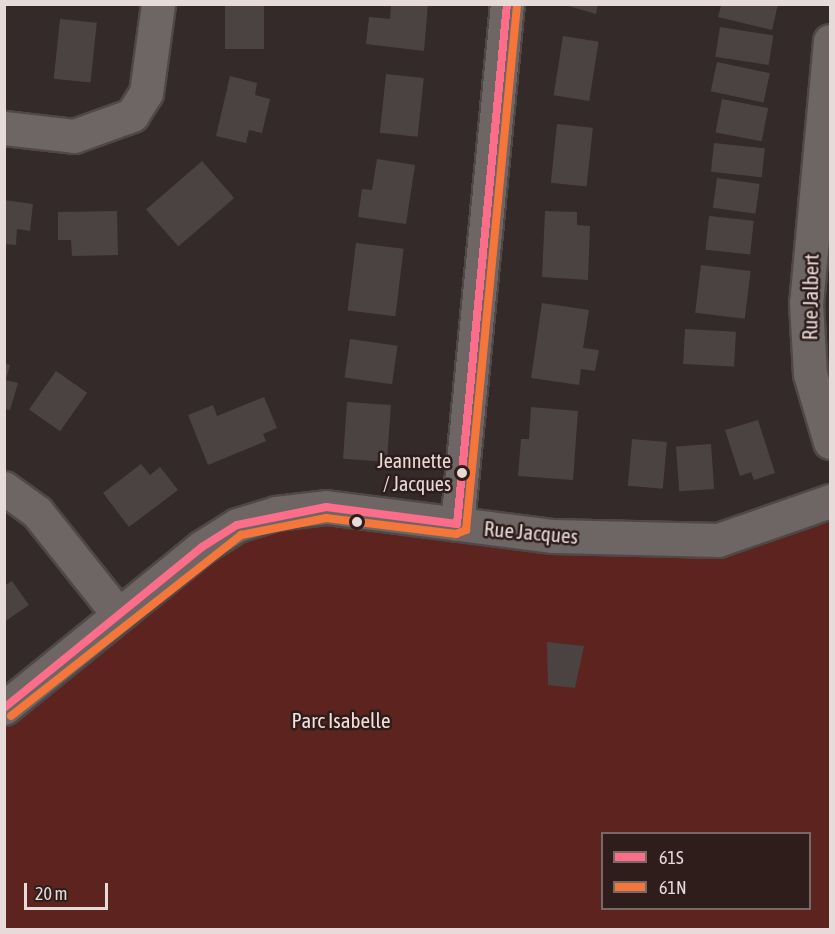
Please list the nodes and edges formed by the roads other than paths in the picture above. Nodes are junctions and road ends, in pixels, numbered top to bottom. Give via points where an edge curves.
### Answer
1 (158, 4) edge
2 (507, 4) edge
3 (831, 41) edge
4 (828, 93) edge
5 (4, 128) edge
6 (831, 442) edge
7 (4, 488) edge
8 (831, 501) edge
9 (457, 524) junction
10 (118, 614) junction
11 (4, 708) edge

1 - 5 street via 146,93 132,115 74,136
2 - 9 street
3 - 4 street, Rue Jalbert
4 - 6 street, Rue Jalbert via 806,303 810,374
7 - 10 street via 37,512
8 - 9 street, Rue Jacques via 718,540 553,536
9 - 10 street, Rue Jacques via 326,507 276,513 237,525 202,547
10 - 11 street, Rue Jacques

